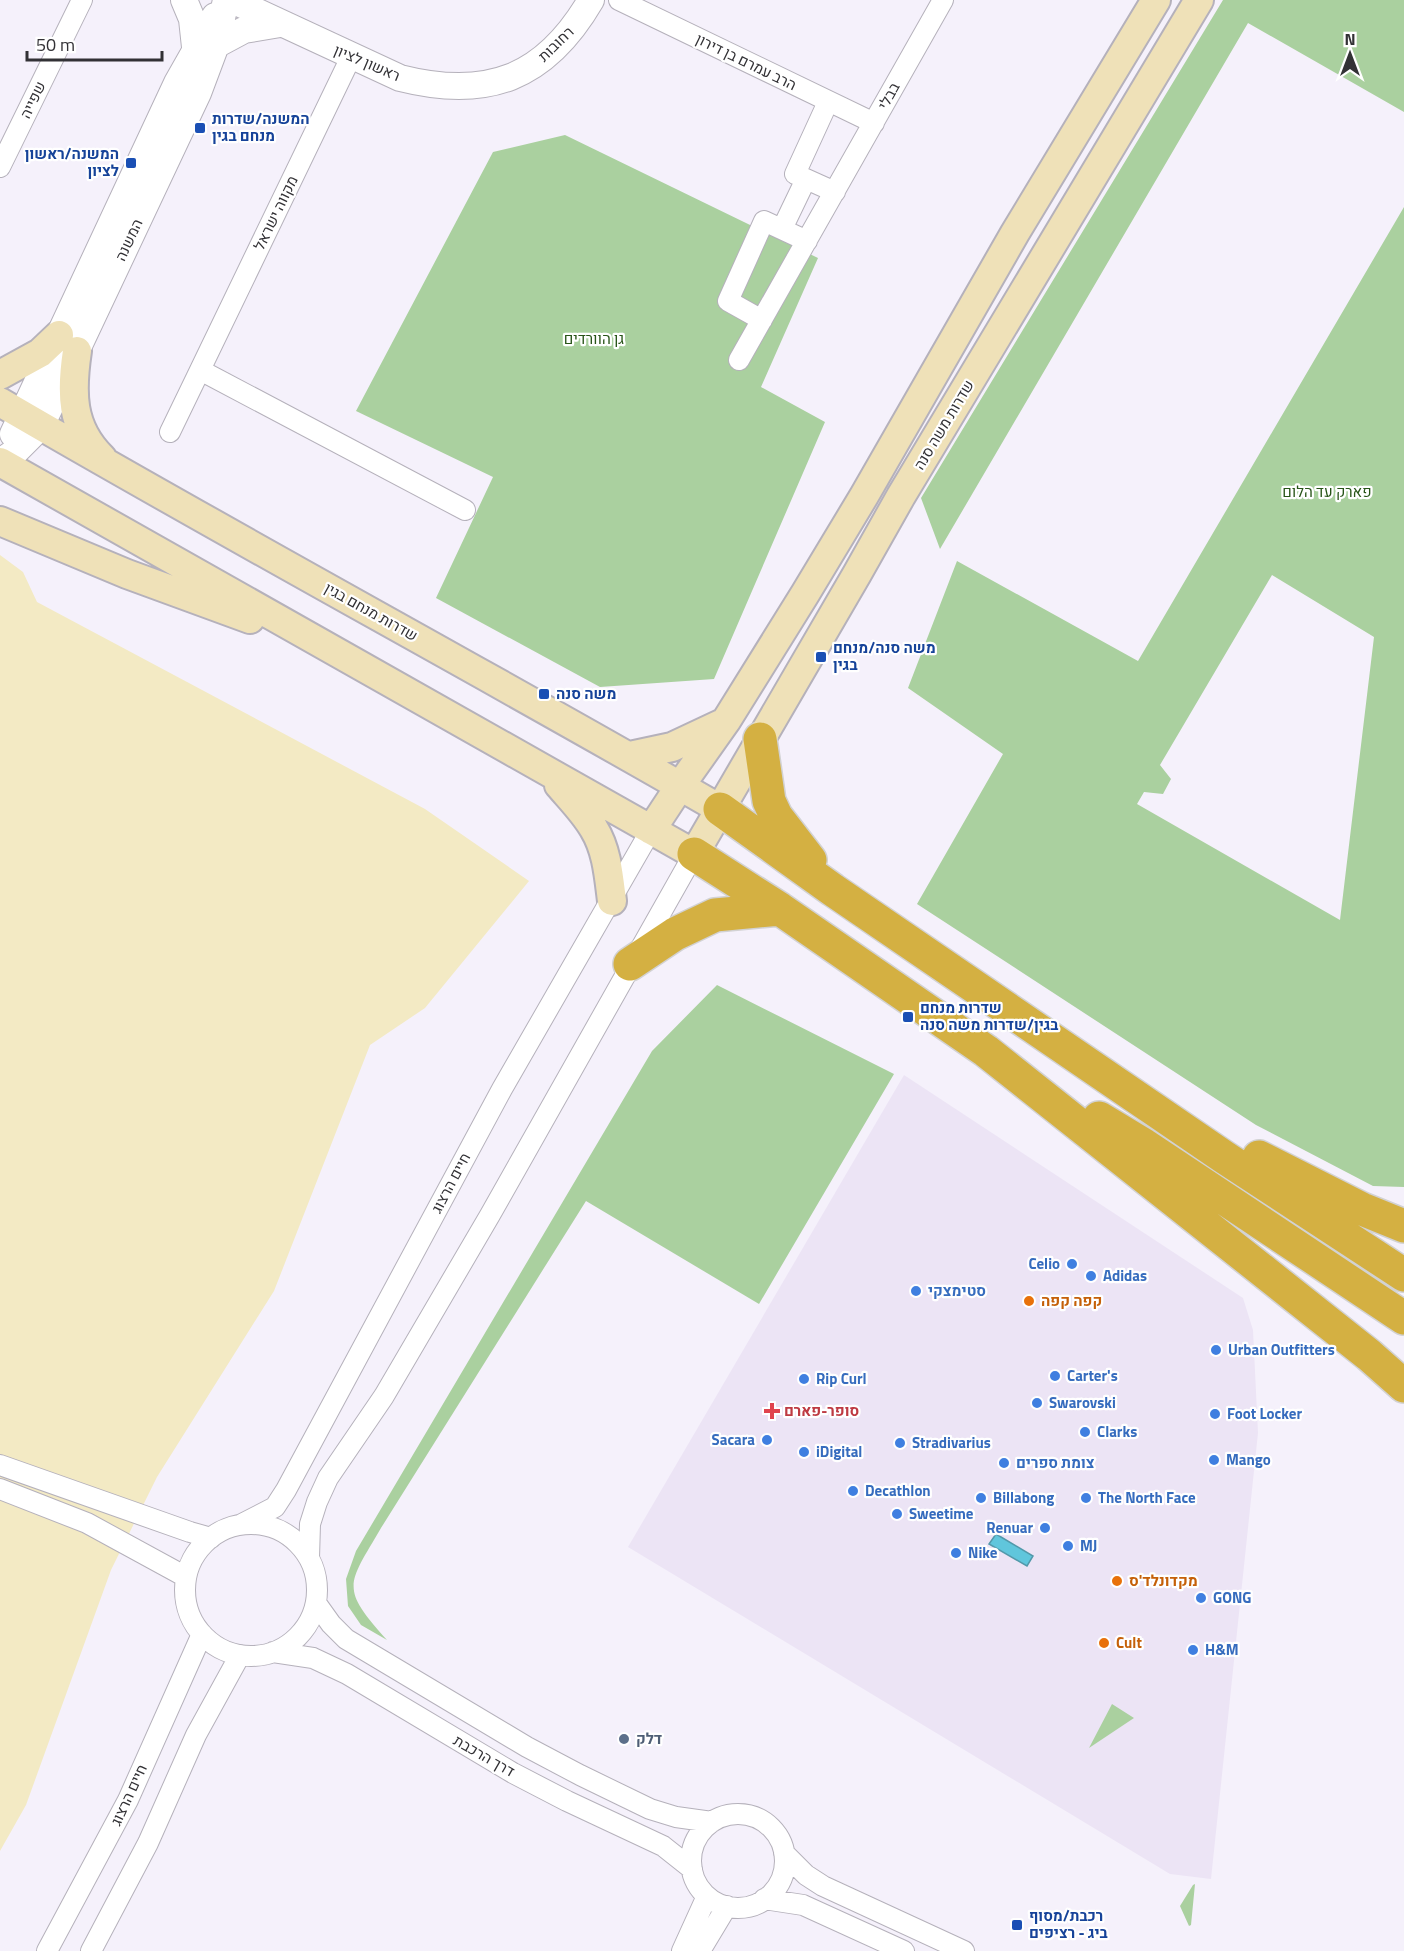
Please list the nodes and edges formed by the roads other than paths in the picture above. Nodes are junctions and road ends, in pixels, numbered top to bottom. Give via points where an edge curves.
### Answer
1 (82, 0) edge
2 (184, 0) edge
3 (226, 0) edge
4 (232, 0) edge
5 (591, 0) edge
6 (619, 0) edge
7 (943, 0) edge
8 (1156, 0) edge
9 (1199, 0) edge
10 (280, 24) junction
11 (206, 46) junction
12 (351, 57) junction
13 (511, 78) joint
14 (828, 102) junction
15 (874, 123) junction
16 (0, 167) edge
17 (806, 179) junction
18 (835, 192) junction
19 (782, 230) junction
20 (807, 241) junction
21 (762, 320) junction
22 (68, 343) junction
23 (740, 360) dead end
24 (200, 370) junction
25 (0, 375) edge
26 (21, 414) edge
27 (170, 432) dead end
28 (0, 462) edge
29 (112, 467) junction
30 (465, 510) dead end
31 (0, 521) edge
32 (320, 644) junction
33 (726, 722) junction
34 (760, 739) junction
35 (630, 756) junction
36 (549, 772) junction
37 (680, 786) junction
38 (720, 809) junction
39 (651, 830) junction
40 (694, 854) junction
41 (833, 890) junction
42 (612, 901) junction
43 (780, 909) junction
44 (630, 964) junction
45 (986, 1051) junction
46 (1225, 1148) junction
47 (1404, 1226) edge
48 (1404, 1275) edge
49 (1404, 1318) edge
50 (1404, 1386) edge
51 (0, 1465) edge
52 (0, 1488) edge
53 (242, 1524) junction
54 (211, 1538) junction
55 (309, 1558) junction
56 (186, 1577) junction
57 (316, 1603) junction
58 (202, 1634) junction
59 (273, 1652) junction
60 (240, 1655) junction
61 (712, 1822) junction
62 (784, 1853) junction
63 (692, 1869) junction
64 (707, 1896) junction
65 (764, 1899) junction
66 (727, 1906) junction
67 (47, 1951) edge
68 (91, 1951) edge
69 (682, 1951) edge
70 (700, 1951) edge
71 (904, 1951) edge
72 (964, 1951) edge

1 - 16 street, שפייה
2 - 11 street
3 - 11 street, המשנה
4 - 10 street, ראשון לציון
5 - 13 street, רחובות via 580,20 557,46
6 - 14 street, הרב עמרם בן דירון
7 - 15 street, בבלי
8 - 33 main road
9 - 34 main road, שדרות משה סנה
10 - 11 street via 244,30
10 - 12 street, ראשון לציון
11 - 22 street, המשנה
12 - 13 street, ראשון לציון via 425,84 477,86
12 - 24 street, מקווה ישראל
14 - 15 street, הרב עמרם בן דירון
14 - 17 street via 795,174
15 - 18 street, בבלי
17 - 18 street
17 - 19 street
18 - 20 street, בבלי
19 - 20 street
19 - 21 street via 764,221 728,301
20 - 21 street, בבלי
21 - 23 street, בבלי
22 - 25 main road
22 - 26 street, המשנה
22 - 29 main road via 75,410 89,440
24 - 27 street, מקווה ישראל
24 - 30 street
26 - 28 street, המשנה via 16,451
26 - 29 main road, שדרות מנחם בגין
28 - 32 main road
29 - 35 main road, שדרות מנחם בגין
31 - 32 main road via 146,582
32 - 36 main road
33 - 35 main road via 672,747
33 - 37 main road
34 - 38 main road, שדרות משה סנה
34 - 41 highway via 769,801 776,816
35 - 37 main road, שדרות מנחם בגין
36 - 39 main road
36 - 42 main road via 600,839
37 - 38 main road, שדרות מנחם בגין
37 - 39 main road
38 - 40 main road, שדרות משה סנה
38 - 41 highway
39 - 40 main road
39 - 42 street, חיים הרצוג
40 - 43 highway
40 - 44 street
41 - 46 highway via 1034,1027
42 - 53 street, חיים הרצוג via 502,1089 275,1507
43 - 44 highway via 715,915 675,934
43 - 45 highway
44 - 55 street via 390,1386 328,1478 310,1524
45 - 49 highway via 1144,1144
45 - 50 highway
46 - 47 highway
46 - 48 highway
51 - 54 street
52 - 56 street via 87,1523
53 - 54 street
53 - 55 street via 262,1524 281,1530
54 - 56 street via 193,1558
55 - 57 street via 318,1587
56 - 58 street via 185,1598
57 - 59 street via 308,1624 293,1641
57 - 61 street, דרך הרכבת via 346,1639 527,1747 650,1809
58 - 60 street via 220,1648
58 - 67 street, חיים הרצוג via 128,1800
59 - 60 street
59 - 63 street, דרך הרכבת via 313,1658 347,1674 513,1773 663,1846
60 - 68 street via 196,1735 148,1843
61 - 62 street via 732,1814 752,1816 777,1835
61 - 63 street via 695,1842
62 - 65 street via 781,1879
62 - 72 street via 823,1886
63 - 64 street
64 - 66 street
64 - 69 street
65 - 66 street via 753,1905
65 - 71 street via 803,1905
66 - 70 street

